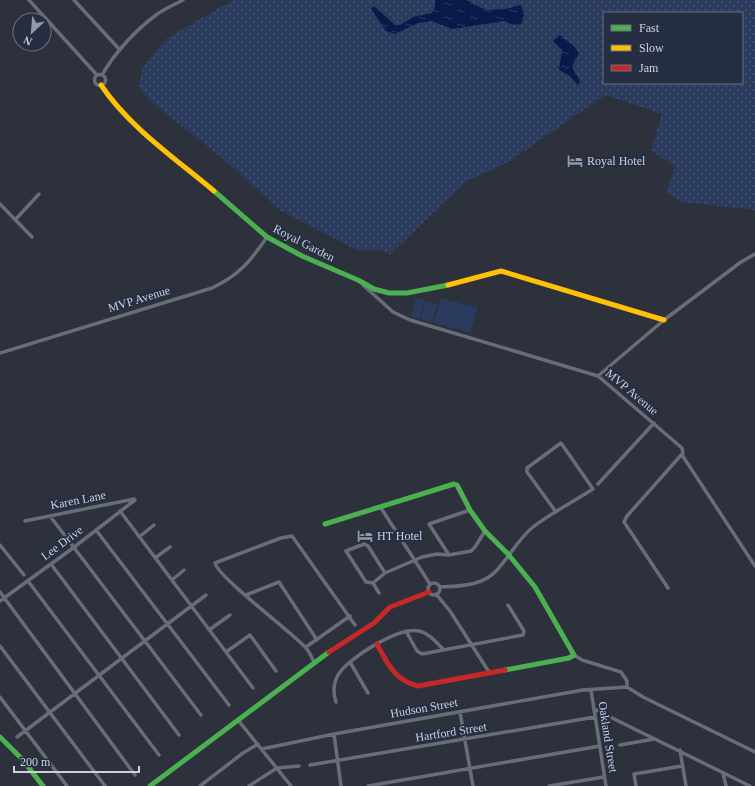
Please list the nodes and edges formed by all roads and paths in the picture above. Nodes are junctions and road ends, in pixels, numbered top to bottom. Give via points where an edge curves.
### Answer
1 (29, 0) edge
2 (183, 0) edge
3 (76, 1) edge
4 (120, 50) junction
5 (102, 74) junction
6 (97, 75) junction
7 (101, 85) junction
8 (39, 194) dead end
9 (0, 204) edge
10 (15, 220) junction
11 (32, 237) dead end
12 (267, 237) junction
13 (755, 254) edge
14 (358, 280) junction
15 (664, 320) junction
16 (0, 353) edge
17 (598, 376) junction
18 (654, 423) junction
19 (682, 455) junction
20 (598, 484) dead end
21 (134, 499) joint
22 (381, 508) junction
23 (470, 510) junction
24 (120, 511) junction
25 (556, 512) junction
26 (50, 516) junction
27 (26, 521) dead end
28 (325, 524) dead end
29 (154, 525) dead end
30 (96, 530) junction
31 (485, 530) junction
32 (139, 536) junction
33 (0, 545) edge
34 (170, 547) dead end
35 (73, 548) junction
36 (508, 554) junction
37 (449, 556) junction
38 (155, 558) junction
39 (416, 561) junction
40 (51, 564) junction
41 (755, 566) edge
42 (184, 570) dead end
43 (385, 573) junction
44 (24, 575) dead end
45 (172, 580) junction
46 (28, 581) junction
47 (373, 583) junction
48 (430, 584) junction
49 (440, 587) junction
50 (668, 588) dead end
51 (0, 592) edge
52 (429, 592) junction
53 (379, 593) dead end
54 (436, 594) junction
55 (206, 595) dead end
56 (246, 595) junction
57 (4, 598) junction
58 (0, 601) edge
59 (508, 605) dead end
60 (192, 607) junction
61 (230, 616) dead end
62 (350, 616) junction
63 (168, 625) junction
64 (355, 625) dead end
65 (209, 630) junction
66 (406, 631) junction
67 (317, 640) junction
68 (145, 642) junction
69 (378, 644) junction
70 (471, 644) junction
71 (0, 646) edge
72 (306, 647) junction
73 (442, 649) junction
74 (226, 652) junction
75 (574, 655) junction
76 (122, 659) junction
77 (314, 662) junction
78 (350, 662) junction
79 (276, 671) dead end
80 (489, 672) junction
81 (99, 676) junction
82 (627, 687) junction
83 (253, 688) dead end
84 (591, 690) junction
85 (368, 693) dead end
86 (75, 694) junction
87 (0, 697) edge
88 (336, 702) dead end
89 (229, 706) dead end
90 (594, 709) junction
91 (50, 712) junction
92 (460, 712) junction
93 (201, 715) dead end
94 (595, 717) junction
95 (238, 720) junction
96 (25, 730) junction
97 (334, 734) junction
98 (179, 735) dead end
99 (0, 737) edge
100 (17, 737) dead end
101 (655, 739) junction
102 (465, 740) junction
103 (258, 744) junction
104 (620, 745) dead end
105 (600, 746) junction
106 (262, 749) junction
107 (680, 750) junction
108 (755, 752) edge
109 (159, 755) dead end
110 (338, 761) junction
111 (310, 765) dead end
112 (299, 766) dead end
113 (682, 766) junction
114 (277, 768) junction
115 (470, 770) junction
116 (723, 773) junction
117 (135, 775) dead end
118 (604, 777) junction
119 (43, 786) edge
120 (67, 786) edge
121 (106, 786) edge
122 (150, 786) edge
123 (200, 786) edge
124 (249, 786) edge
125 (291, 786) edge
126 (341, 786) edge
127 (368, 786) edge
128 (472, 786) edge
129 (549, 786) edge
130 (606, 786) edge
131 (636, 786) edge
132 (686, 786) edge
133 (726, 786) edge
134 (750, 786) edge

1 - 6 street
2 - 4 street via 157,15
3 - 4 street
4 - 5 street
5 - 6 street
5 - 7 street via 106,79
6 - 7 street via 96,83
7 - 12 street, Royal Garden via 128,118
8 - 10 street
9 - 10 street
10 - 11 street
12 - 14 street, Royal Garden via 302,256
12 - 16 street, MVP Avenue via 252,260 239,272 212,288
13 - 15 street
14 - 15 street, Royal Garden via 374,289 389,293 407,293 501,272
14 - 17 street, MVP Avenue via 393,312 410,320
15 - 17 street
17 - 18 street, MVP Avenue
18 - 19 street, MVP Avenue via 684,450
18 - 20 street
19 - 41 street
19 - 50 street via 626,516 624,522
21 - 24 street, Lee Drive
21 - 26 street, Karen Lane
22 - 23 street via 454,484 459,488
22 - 28 street
22 - 39 street
23 - 31 street
23 - 37 street via 429,524
24 - 30 street, Lee Drive
24 - 32 street
25 - 25 street via 527,472 527,468 561,443 593,489
25 - 36 street via 533,527
26 - 27 street, Karen Lane
26 - 35 street
29 - 32 street
30 - 35 street, Lee Drive
30 - 63 street
31 - 36 street
31 - 37 street via 473,549
32 - 38 street
33 - 44 street
34 - 38 street
35 - 40 street, Lee Drive
35 - 68 street
36 - 49 street via 497,570 479,582 464,586
36 - 75 street via 535,587
37 - 39 street via 438,554
38 - 45 street
39 - 43 street
39 - 48 street
40 - 46 street, Lee Drive
40 - 76 street
42 - 45 street
43 - 47 street
43 - 47 street via 368,546 364,544 345,551 366,582
45 - 60 street
46 - 57 street, Lee Drive
46 - 81 street
47 - 53 street
48 - 49 street via 436,583
48 - 52 street
49 - 54 street
51 - 57 street
52 - 54 street
52 - 77 street via 395,604 374,623
54 - 70 street
55 - 60 street
56 - 62 street via 216,566 216,563 290,536 295,539
56 - 67 street via 279,582
56 - 72 street
57 - 58 street, Lee Drive
57 - 86 street
59 - 70 street via 524,631 523,635
60 - 63 street
60 - 65 street
61 - 65 street
62 - 64 street
62 - 67 street
63 - 68 street
63 - 89 street
65 - 74 street
66 - 69 street
66 - 73 street via 422,632
66 - 73 street via 419,653 425,654
67 - 72 street
68 - 76 street
68 - 93 street
69 - 78 street
69 - 80 street via 396,675 409,684 418,686
70 - 73 street
70 - 80 street
71 - 91 street
72 - 77 street
74 - 79 street via 250,635
74 - 83 street
75 - 80 street
75 - 82 street via 621,672 627,681
76 - 81 street
76 - 98 street
77 - 95 street
78 - 85 street
78 - 88 street via 339,673 335,682 333,693
81 - 86 street
81 - 109 street
82 - 84 street, Hudson Street
82 - 108 street
84 - 90 street, Oakland Street
84 - 92 street, Hudson Street
86 - 91 street
86 - 117 street
87 - 96 street
90 - 94 street, Oakland Street
90 - 101 street
91 - 96 street
91 - 121 street
92 - 97 street, Hudson Street
92 - 102 street
94 - 102 street, Hartford Street
94 - 105 street, Oakland Street
95 - 103 street
95 - 122 street
96 - 100 street
96 - 120 street
97 - 106 street, Hudson Street
97 - 110 street
99 - 119 street via 22,759
101 - 104 street
101 - 107 street
102 - 110 street, Hartford Street
102 - 115 street
103 - 106 street
103 - 123 street via 243,752
105 - 115 street
105 - 118 street, Oakland Street
106 - 114 street
107 - 113 street
107 - 116 street
110 - 111 street, Hartford Street
110 - 126 street
112 - 114 street
113 - 131 street via 634,774
113 - 132 street
114 - 124 street
114 - 125 street
115 - 127 street
115 - 128 street
116 - 133 street
116 - 134 street
118 - 129 street
118 - 130 street, Oakland Street

